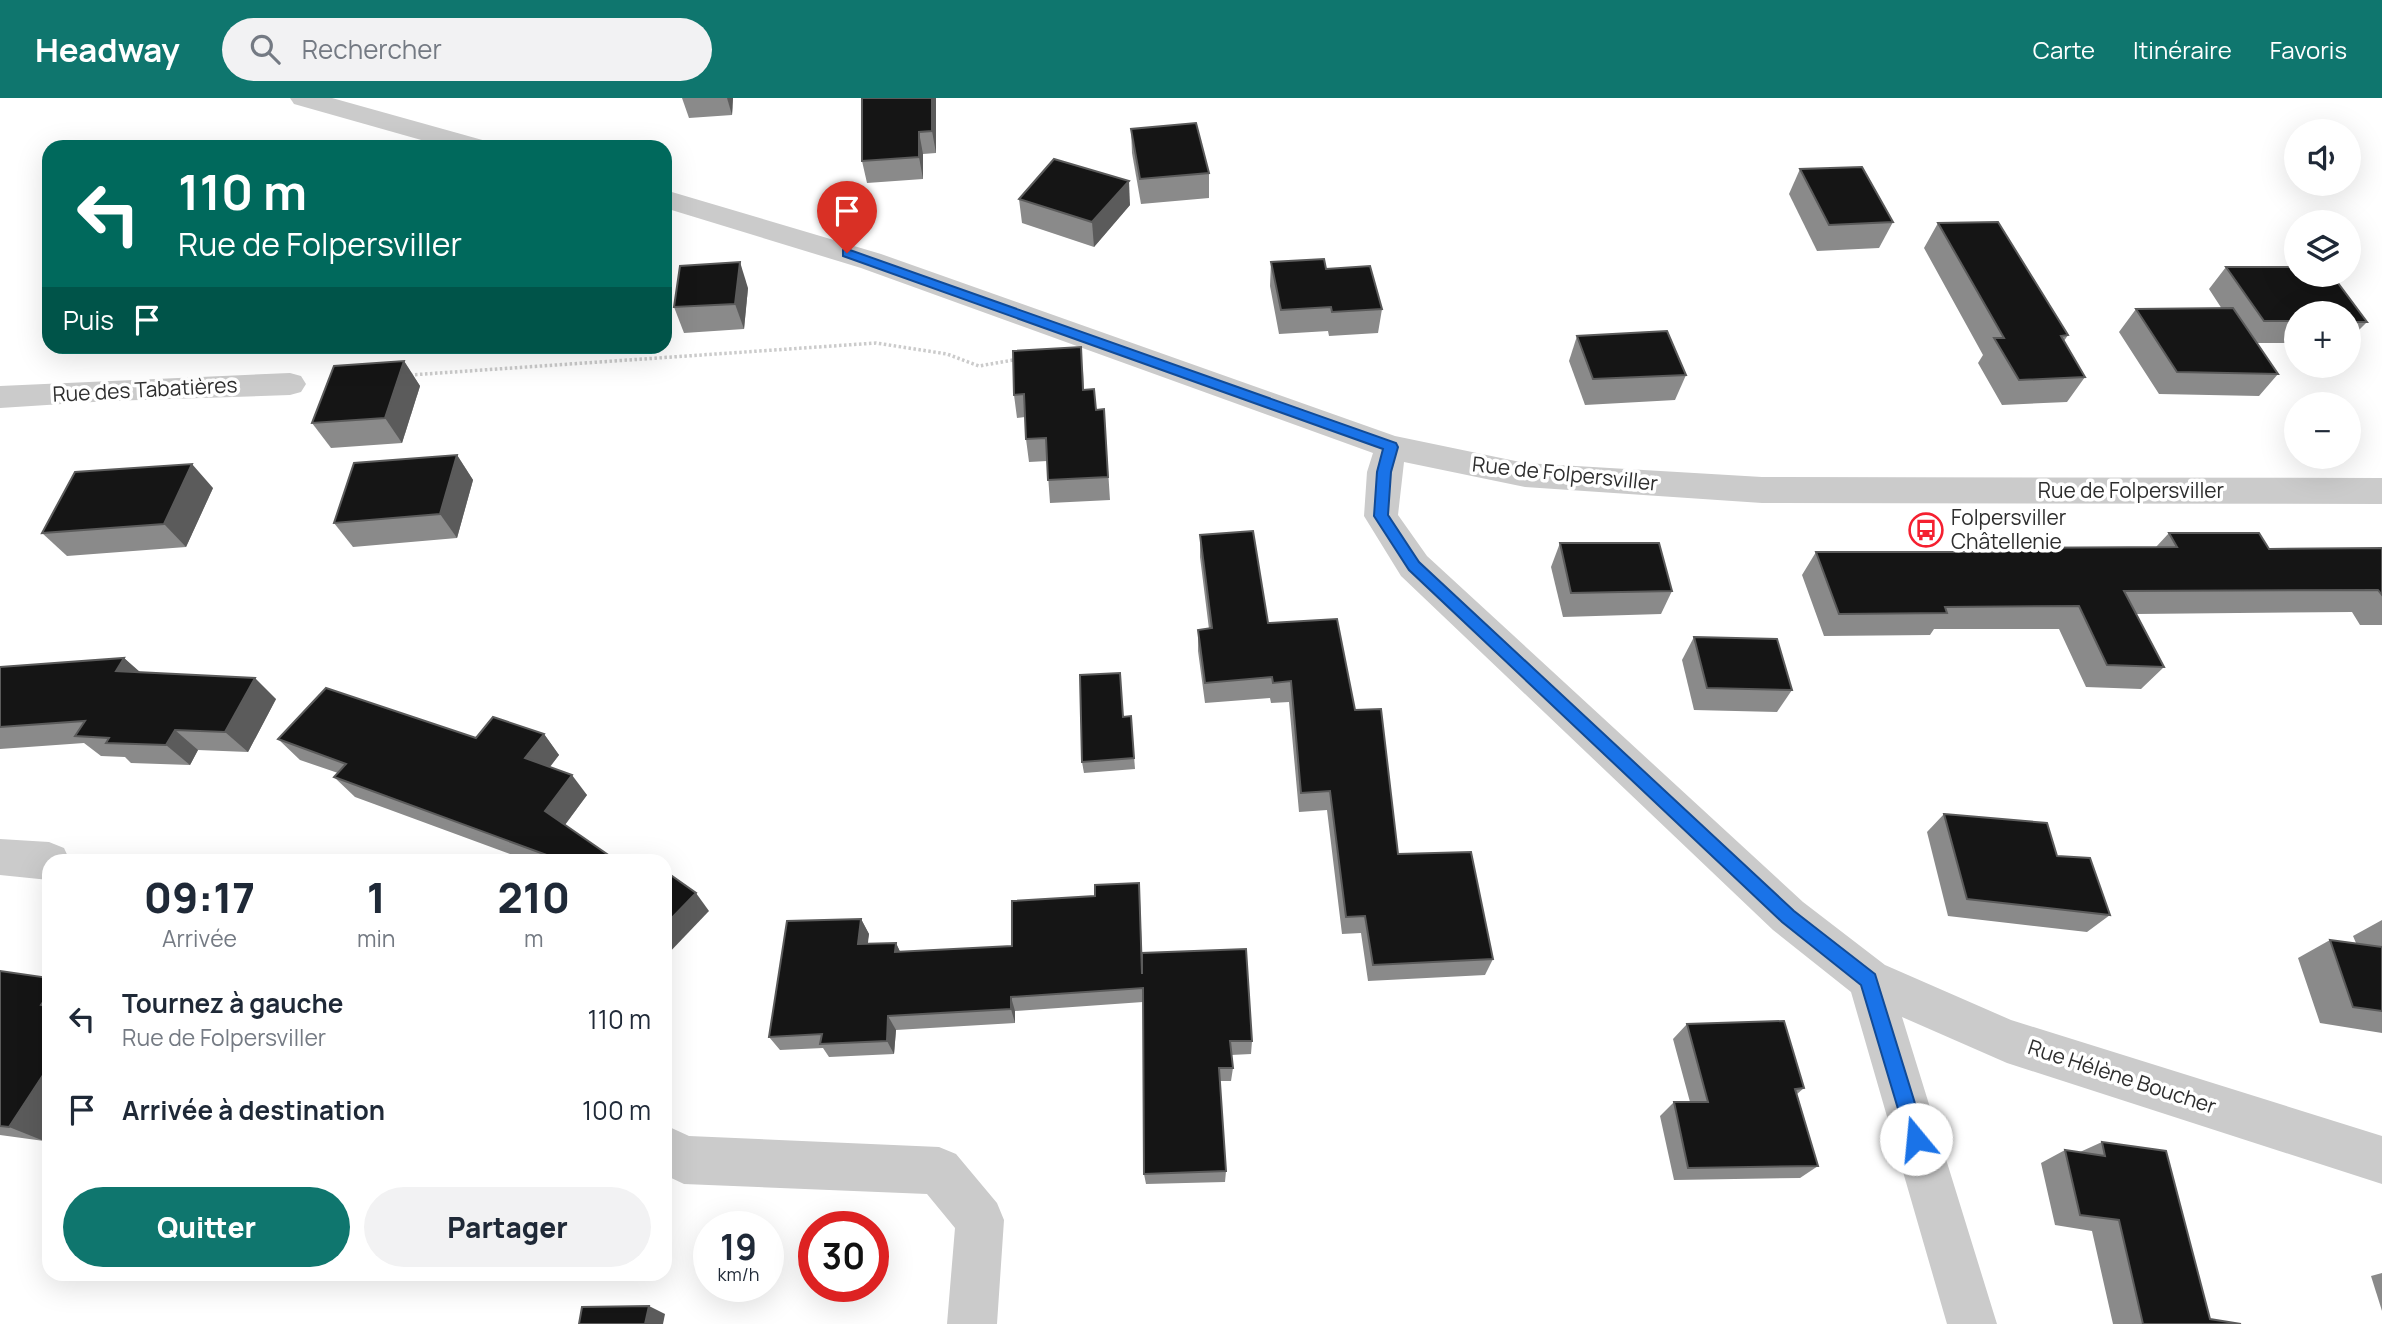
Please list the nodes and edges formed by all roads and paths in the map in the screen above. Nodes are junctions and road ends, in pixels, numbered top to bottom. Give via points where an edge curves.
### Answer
1 (303, 98) edge
2 (451, 140) edge
3 (672, 202) edge
4 (1069, 334) junction
5 (400, 376) edge
6 (290, 384) dead end
7 (0, 397) edge
8 (1391, 447) junction
9 (2382, 491) edge
10 (0, 858) edge
11 (42, 861) edge
12 (1869, 980) junction
13 (672, 1153) edge
14 (2382, 1160) edge
15 (972, 1324) edge
16 (1972, 1324) edge

1 - 2 street
3 - 4 street, Rue de Folpersviller via 872,261
4 - 5 path via 1012,362 979,366 947,354 877,343
4 - 8 street, Rue de Folpersviller
6 - 7 street, Rue des Tabatières
8 - 9 street, Rue de Folpersviller via 1525,475 1726,489
8 - 12 street, Rue Hélène Boucher via 1381,516 1414,566 1788,916
10 - 11 street
12 - 14 street, Rue Hélène Boucher via 2007,1041
12 - 16 street
13 - 15 street via 684,1160 939,1171 980,1220

